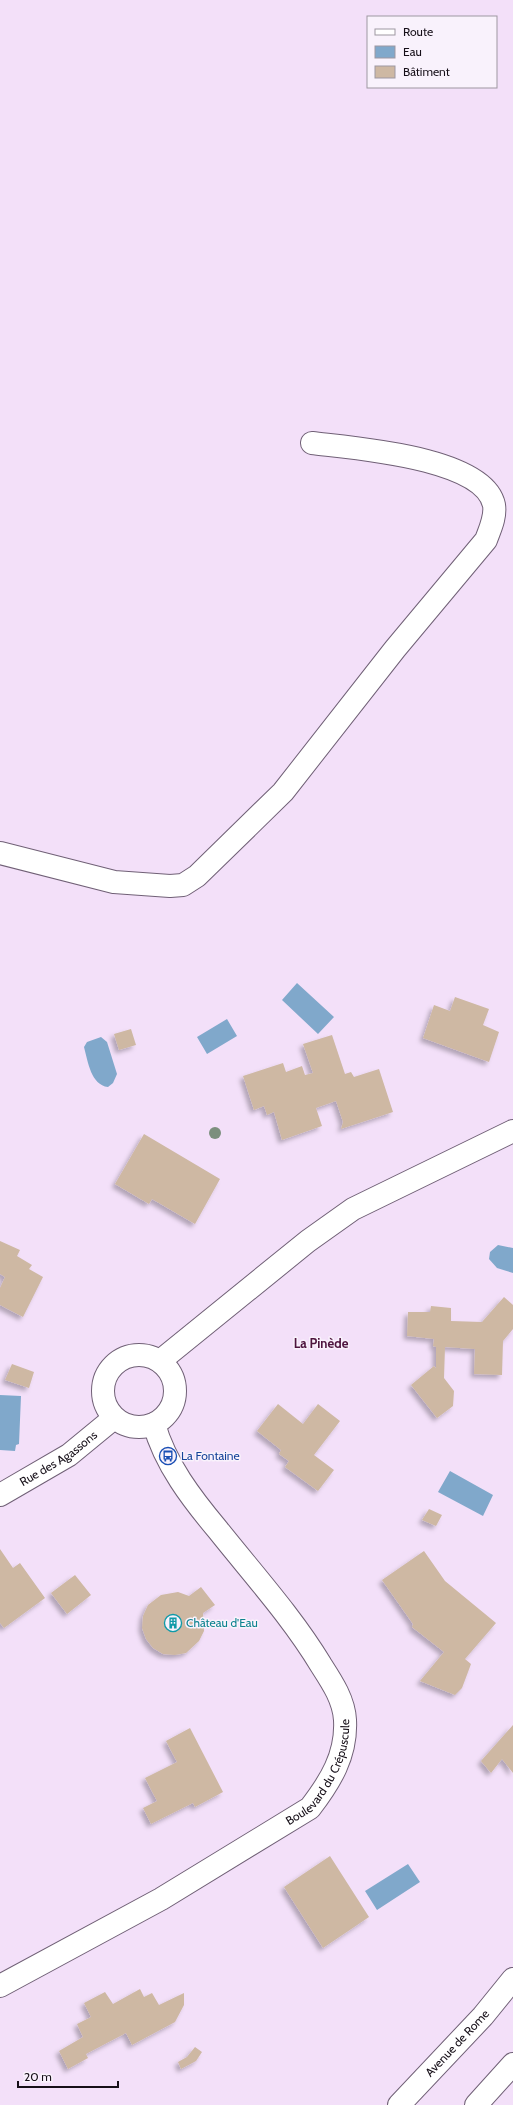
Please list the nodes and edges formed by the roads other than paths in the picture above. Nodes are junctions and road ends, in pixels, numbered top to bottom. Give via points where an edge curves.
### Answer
1 (312, 443) dead end
2 (0, 853) edge
3 (513, 1130) edge
4 (160, 1361) junction
5 (114, 1418) junction
6 (154, 1424) junction
7 (0, 1495) edge
8 (513, 1979) edge
9 (0, 1986) edge
10 (513, 2064) edge
11 (399, 2105) edge
12 (476, 2105) edge

1 - 2 street via 413,457 460,472 476,481 494,504 493,520 486,540 395,649 283,792 197,876 183,885 170,886 114,882
3 - 4 street via 353,1209 308,1241
4 - 5 street via 149,1356 125,1357 107,1373 103,1396
4 - 6 street via 170,1373 175,1387 174,1402 166,1415
5 - 6 street via 126,1425 140,1427
5 - 7 street, Rue des Agassons via 69,1455
6 - 9 street, Boulevard du Crépuscule via 156,1434 175,1471 196,1503 309,1644 332,1683 345,1720 342,1752 328,1786 310,1808 161,1899
8 - 11 street, Avenue de Rome via 483,2016
10 - 12 street

